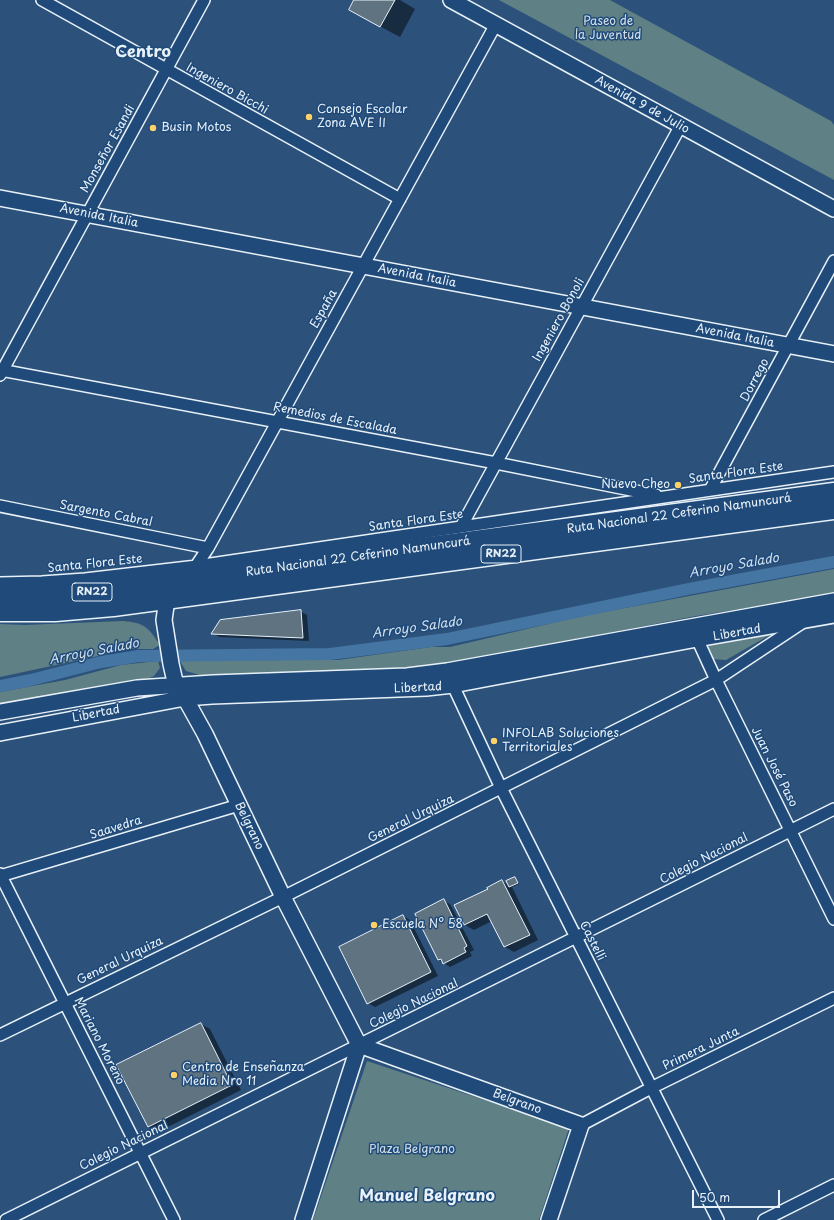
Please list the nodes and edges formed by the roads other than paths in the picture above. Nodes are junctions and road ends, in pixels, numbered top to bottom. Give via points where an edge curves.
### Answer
1 (42, 0) edge
2 (204, 0) edge
3 (451, 0) edge
4 (496, 24) junction
5 (166, 70) junction
6 (680, 125) junction
7 (0, 198) edge
8 (400, 199) junction
9 (834, 209) edge
10 (87, 214) junction
11 (834, 261) edge
12 (362, 266) junction
13 (581, 307) junction
14 (788, 346) junction
15 (834, 354) edge
16 (1, 372) edge
17 (277, 422) junction
18 (496, 463) junction
19 (834, 472) edge
20 (710, 490) junction
21 (834, 493) edge
22 (664, 497) junction
23 (0, 506) edge
24 (834, 509) edge
25 (461, 527) junction
26 (208, 548) junction
27 (197, 566) junction
28 (183, 580) junction
29 (0, 583) edge
30 (0, 596) edge
31 (168, 599) junction
32 (834, 601) edge
33 (818, 604) junction
34 (0, 611) edge
35 (834, 615) edge
36 (805, 621) junction
37 (694, 633) junction
38 (447, 671) junction
39 (716, 680) junction
40 (453, 686) junction
41 (180, 692) junction
42 (0, 712) edge
43 (0, 733) edge
44 (502, 788) junction
45 (239, 805) junction
46 (834, 809) edge
47 (791, 830) junction
48 (0, 876) edge
49 (283, 897) junction
50 (834, 919) edge
51 (576, 938) junction
52 (834, 998) edge
53 (65, 1002) junction
54 (0, 1035) edge
55 (359, 1045) junction
56 (651, 1088) junction
57 (581, 1125) junction
58 (140, 1153) junction
59 (834, 1185) edge
60 (6, 1220) edge
61 (174, 1220) edge
62 (303, 1220) edge
63 (550, 1220) edge
64 (718, 1220) edge
65 (764, 1220) edge

1 - 5 street, Ingeniero Bicchi
2 - 5 street, Monseñor Esandi
3 - 4 street, Avenida 9 de Julio
4 - 6 street, Avenida 9 de Julio
4 - 8 street, España
5 - 8 street, Ingeniero Bicchi
5 - 10 street, Monseñor Esandi
6 - 9 street, Avenida 9 de Julio
6 - 13 street, Ingeniero Bonoli
7 - 10 street, Avenida Italia
8 - 12 street, España
10 - 12 street, Avenida Italia
10 - 16 street, Monseñor Esandi
11 - 14 street, Dorrego
12 - 13 street, Avenida Italia
12 - 17 street, España
13 - 14 street, Avenida Italia
13 - 18 street, Ingeniero Bonoli
14 - 15 street, Avenida Italia
14 - 20 street, Dorrego
16 - 17 street, Remedios de Escalada
17 - 18 street, Remedios de Escalada
17 - 26 street, España
18 - 22 street, Remedios de Escalada
18 - 25 street, Ingeniero Bonoli
19 - 20 street, Santa Flora Este
20 - 22 street, Santa Flora Este
21 - 28 highway, Ruta Nacional 22 Ceferino Namuncurá / RN22
22 - 25 street, Santa Flora Este
23 - 26 street, Sargento Cabral
24 - 31 highway, Ruta Nacional 22 Ceferino Namuncurá / RN22
25 - 27 street, Santa Flora Este
26 - 27 street, España
27 - 28 street, España
27 - 29 street, Santa Flora Este via 85,579
28 - 30 highway, Ruta Nacional 22 Ceferino Namuncurá / RN22 via 75,594
28 - 31 street, España via 172,590
31 - 34 highway, Ruta Nacional 22 Ceferino Namuncurá / RN22 via 82,609
31 - 41 street, Belgrano via 164,620 170,664
32 - 33 street, Libertad
33 - 36 street, General Urquiza
33 - 37 street, Libertad
35 - 36 street, Libertad
36 - 37 street, Libertad
36 - 39 street, General Urquiza
37 - 38 street, Libertad
37 - 39 street, Juan José Paso
37 - 40 street, Libertad
38 - 40 street, Castelli
38 - 41 street, Libertad via 407,676 213,683
39 - 44 street, General Urquiza
39 - 47 street, Juan José Paso
40 - 41 street, Libertad via 212,696
40 - 44 street, Castelli
41 - 42 street, Libertad via 137,688
41 - 43 street, Libertad
41 - 45 street, Belgrano
44 - 49 street, General Urquiza
44 - 51 street, Castelli
45 - 48 street, Saavedra
45 - 49 street, Belgrano
46 - 47 street, Colegio Nacional
47 - 50 street, Juan José Paso
47 - 51 street, Colegio Nacional
48 - 53 street, Mariano Moreno
49 - 53 street, General Urquiza
49 - 55 street, Belgrano
51 - 55 street, Colegio Nacional
51 - 56 street, Castelli
52 - 56 street, Primera Junta
53 - 54 street, General Urquiza
53 - 58 street, Mariano Moreno
55 - 57 street, Belgrano
55 - 58 street, Colegio Nacional
55 - 62 street
56 - 57 street, Primera Junta
56 - 64 street, Castelli
57 - 63 street
58 - 60 street, Colegio Nacional
58 - 61 street, Mariano Moreno
59 - 65 street

